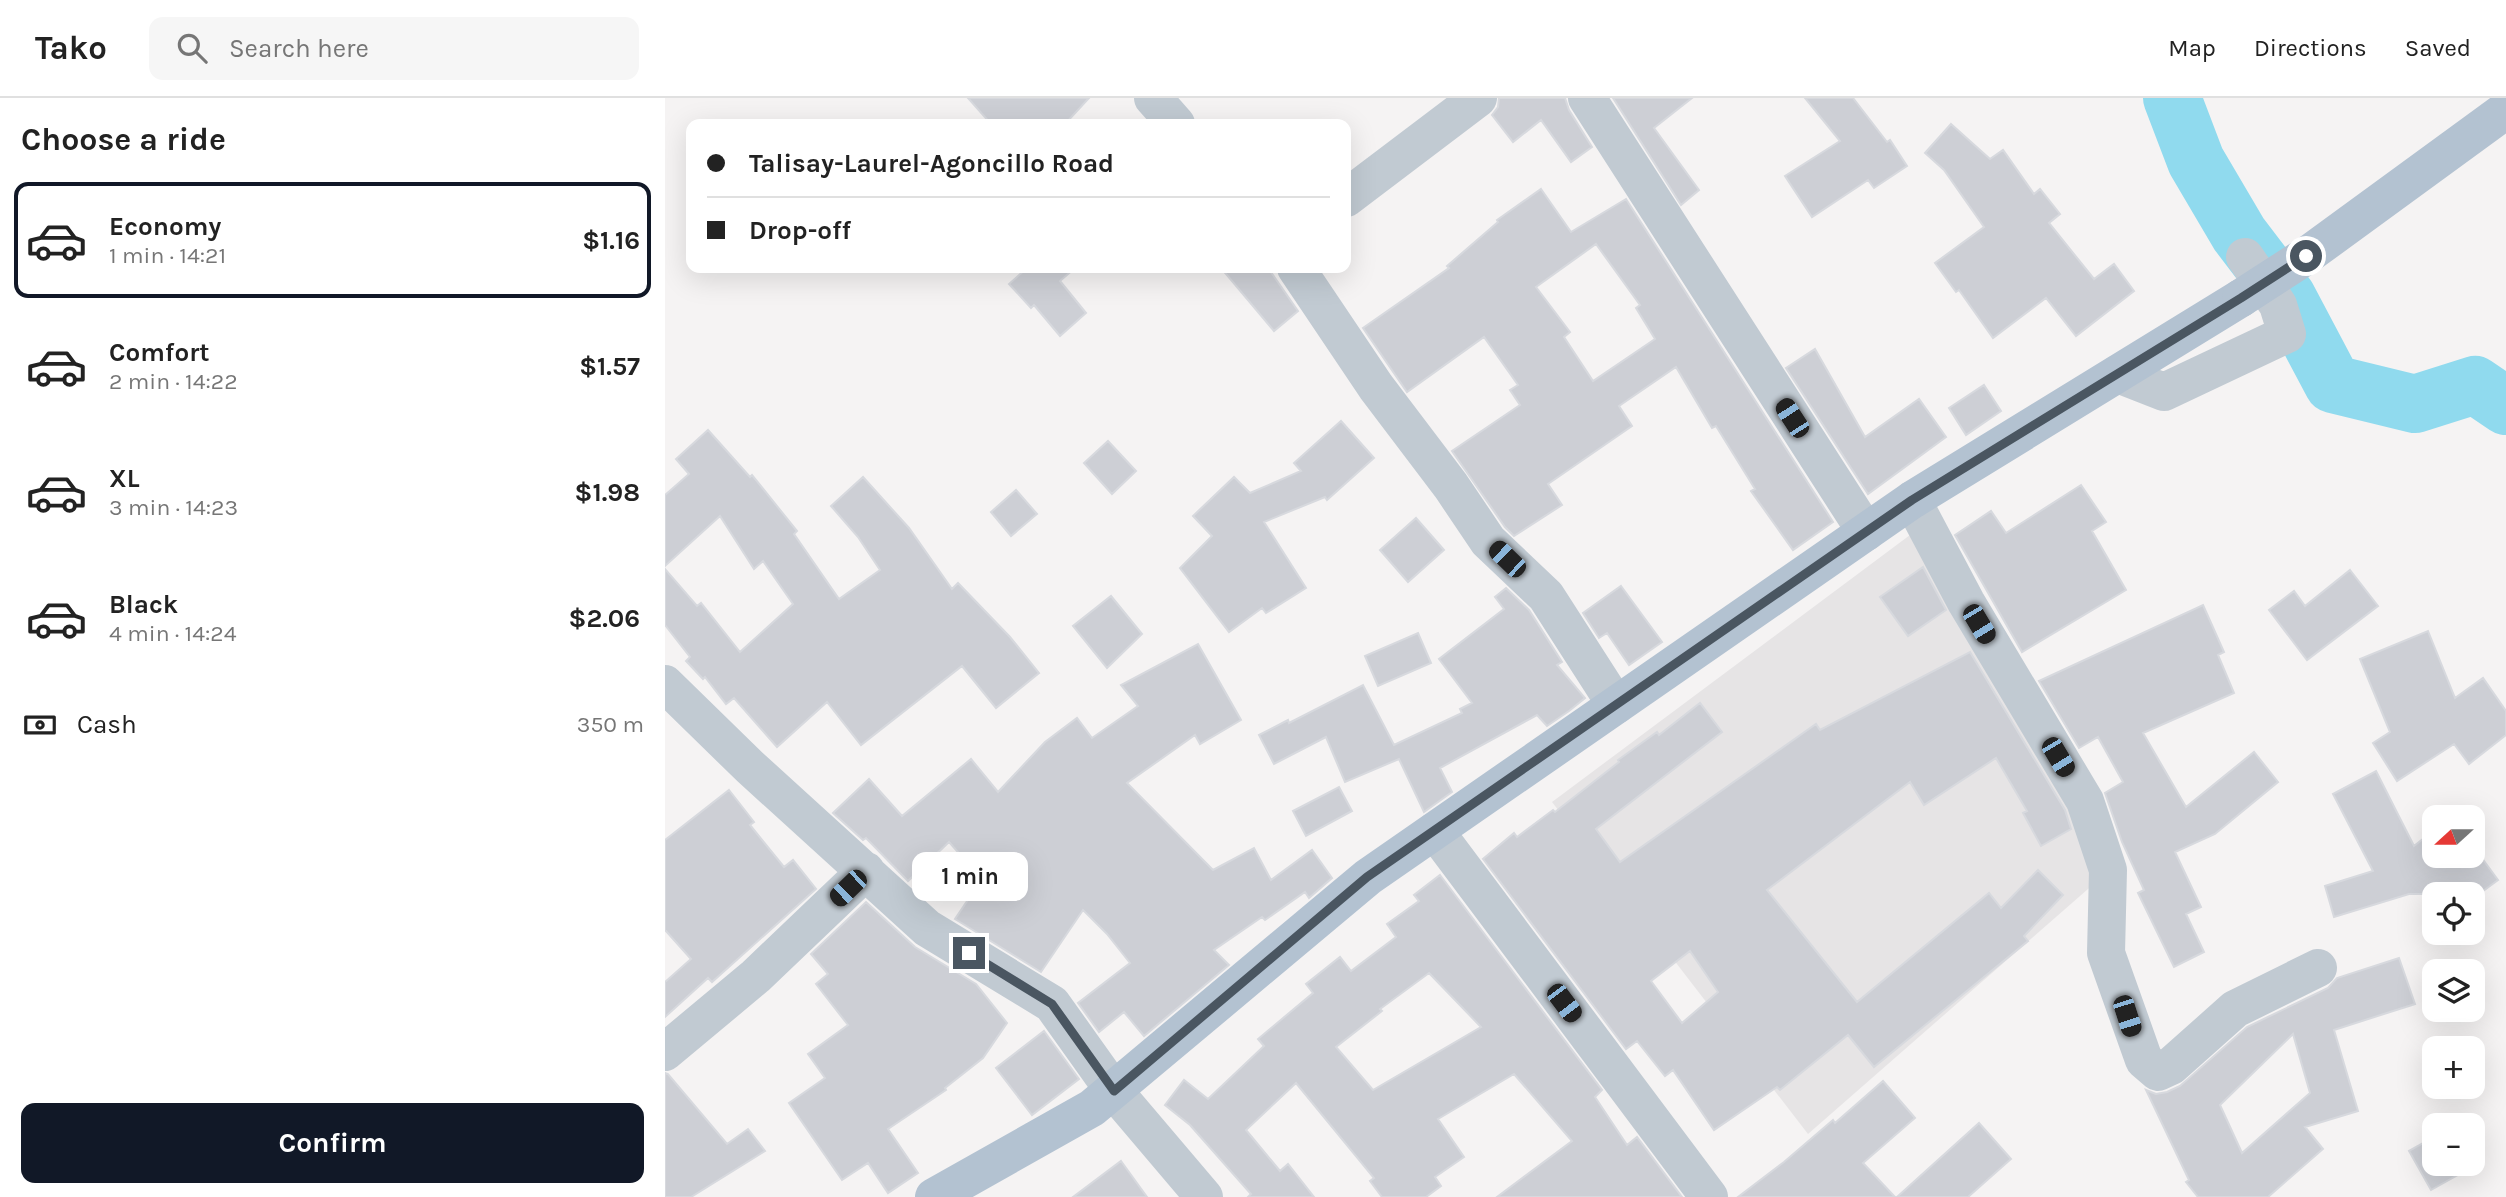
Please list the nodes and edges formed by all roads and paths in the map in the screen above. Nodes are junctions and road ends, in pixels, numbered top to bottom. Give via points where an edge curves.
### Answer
1 (1153, 98) edge
2 (1478, 98) edge
3 (1587, 98) edge
4 (2506, 110) edge
5 (1172, 119) edge
6 (1351, 194) edge
7 (2245, 257) dead end
8 (1299, 273) edge
9 (2118, 374) junction
10 (1912, 500) junction
11 (1866, 532) junction
12 (665, 684) edge
13 (1616, 705) junction
14 (1434, 831) junction
15 (866, 871) junction
16 (2318, 968) dead end
17 (665, 1052) edge
18 (1114, 1091) junction
19 (1188, 1191) edge
20 (934, 1197) edge
21 (1709, 1197) edge

1 - 5 street
2 - 6 street
3 - 11 street
4 - 9 main road, bridge via 2306,256
7 - 9 street via 2279,305 2287,334 2164,392
8 - 13 street via 1375,387 1488,541 1546,596
9 - 10 main road
10 - 11 main road
10 - 16 street via 1966,602 2085,801 2108,870 2105,953 2144,1060 2158,1072 2171,1066 2235,1009
11 - 13 main road
12 - 15 street
13 - 14 main road
14 - 18 main road via 1367,877
14 - 21 street
15 - 17 street via 756,976
15 - 18 street via 927,928 1052,1004
18 - 19 street
18 - 20 main road

